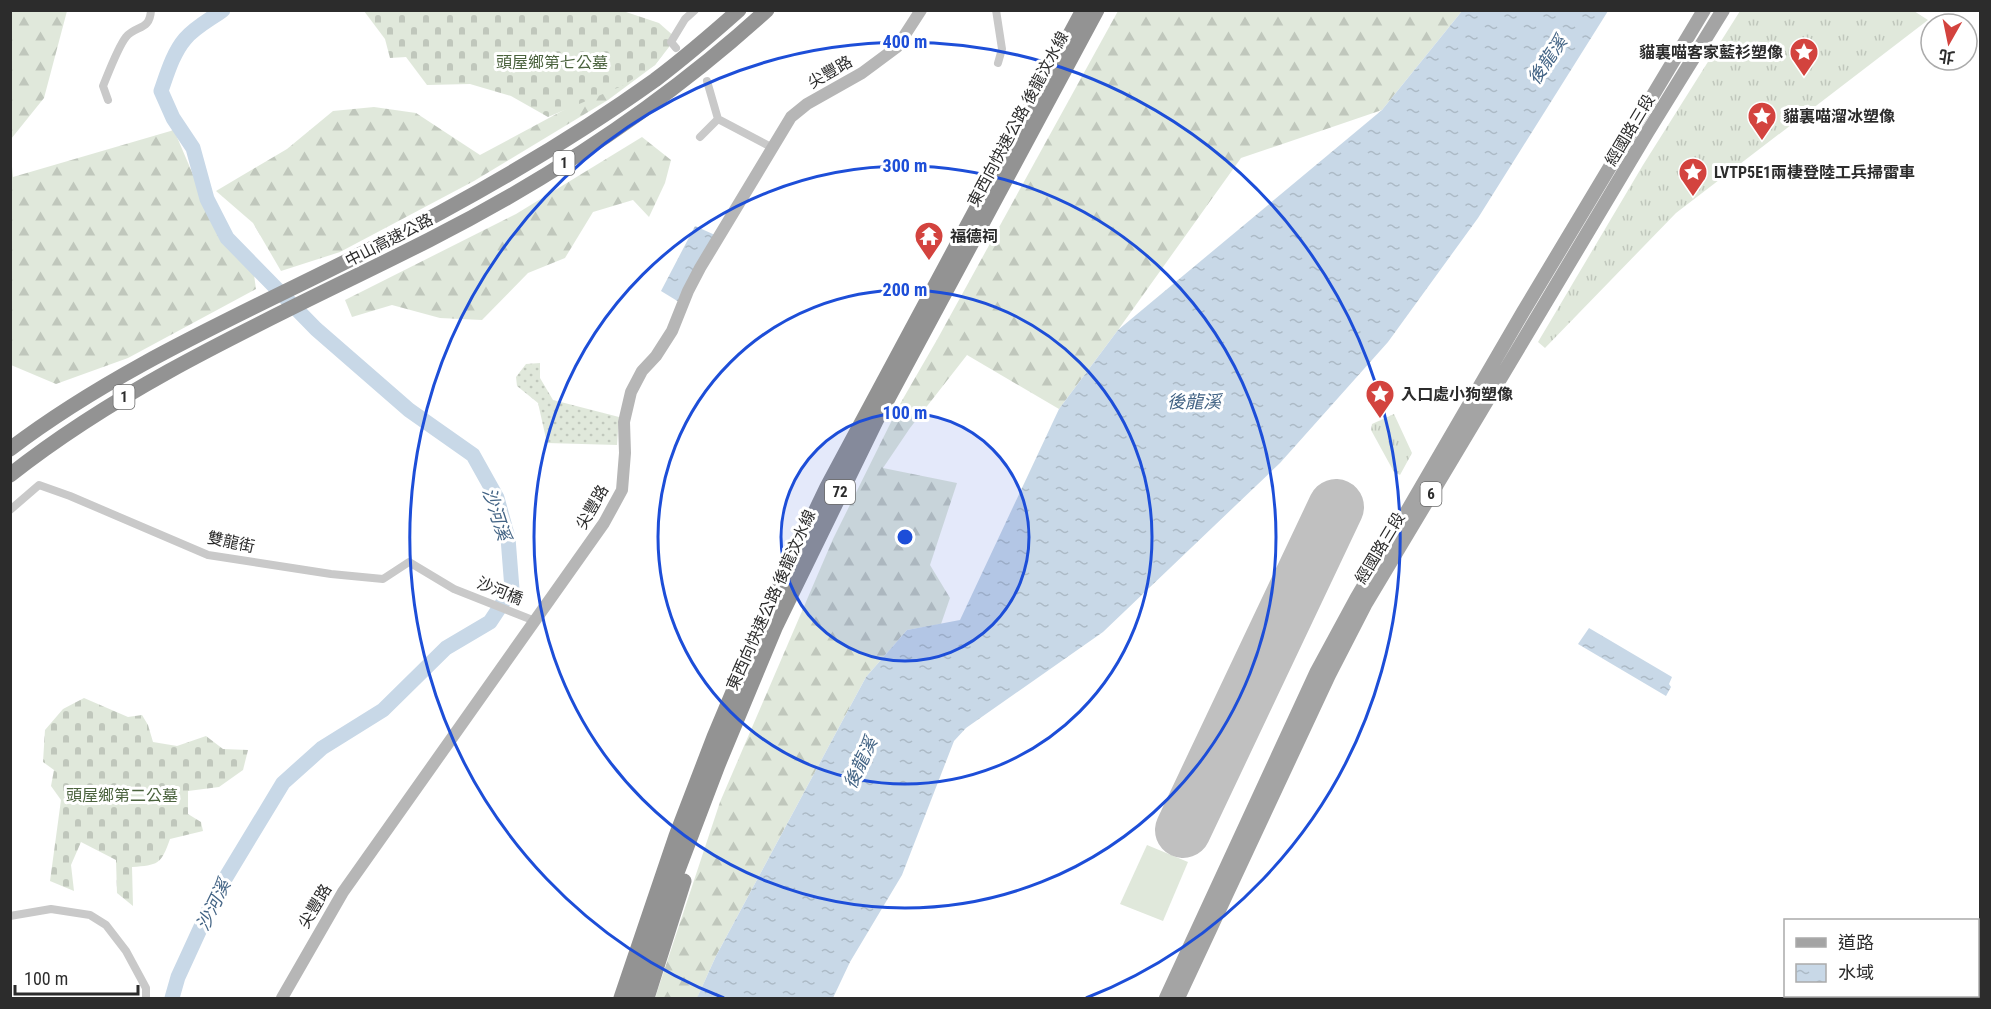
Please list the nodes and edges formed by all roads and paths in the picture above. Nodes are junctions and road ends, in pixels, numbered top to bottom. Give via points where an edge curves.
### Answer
1 (151, 10) edge
2 (695, 10) edge
3 (739, 10) edge
4 (766, 10) edge
5 (921, 10) edge
6 (996, 10) edge
7 (1083, 10) edge
8 (1097, 10) edge
9 (1704, 10) edge
10 (1723, 10) edge
11 (676, 48) dead end
12 (998, 63) dead end
13 (706, 81) dead end
14 (108, 100) dead end
15 (718, 119) junction
16 (700, 137) dead end
17 (773, 148) junction
18 (10, 449) edge
19 (10, 475) edge
20 (10, 510) edge
21 (454, 589) joint
22 (535, 621) junction
23 (717, 765) junction
24 (676, 836) junction
25 (10, 916) edge
26 (146, 999) edge
27 (282, 999) edge
28 (614, 999) edge
29 (621, 999) edge
30 (634, 999) edge
31 (647, 999) edge
32 (1166, 999) edge
33 (1178, 999) edge

1 - 14 street via 147,24 127,37 106,76 103,86
2 - 11 street via 671,42
3 - 18 highway, 中山高速公路 / 1 via 656,79 536,158 421,224 99,388
4 - 19 highway, 中山高速公路 / 1 via 668,92 547,174 483,212 163,374 47,446
5 - 17 street, 尖豐路 via 897,47 791,117
6 - 12 street via 1002,49
7 - 24 highway, 東西向快速公路 後龍汶水線 / 72 via 827,487 762,623
8 - 23 highway, 東西向快速公路 後龍汶水線 / 72 via 876,420 775,628
9 - 32 main road, 經國路三段 / 6 via 1356,599 1317,671
10 - 33 main road, 經國路三段 / 6 via 1365,605
13 - 15 street
15 - 16 street
15 - 17 street
17 - 22 street, 尖豐路 via 700,268 672,331 642,371 632,392 624,422 622,490 604,523
20 - 21 street, 雙龍街 via 39,485 208,555 383,579 409,562
21 - 22 street, 沙河橋
22 - 27 street, 尖豐路 via 343,892
23 - 30 highway, 東西向快速公路 後龍汶水線 / 72
23 - 31 highway
24 - 28 highway via 661,865
24 - 29 highway, 東西向快速公路 後龍汶水線 / 72
25 - 26 street via 51,909 90,915 106,925 126,951 146,988

